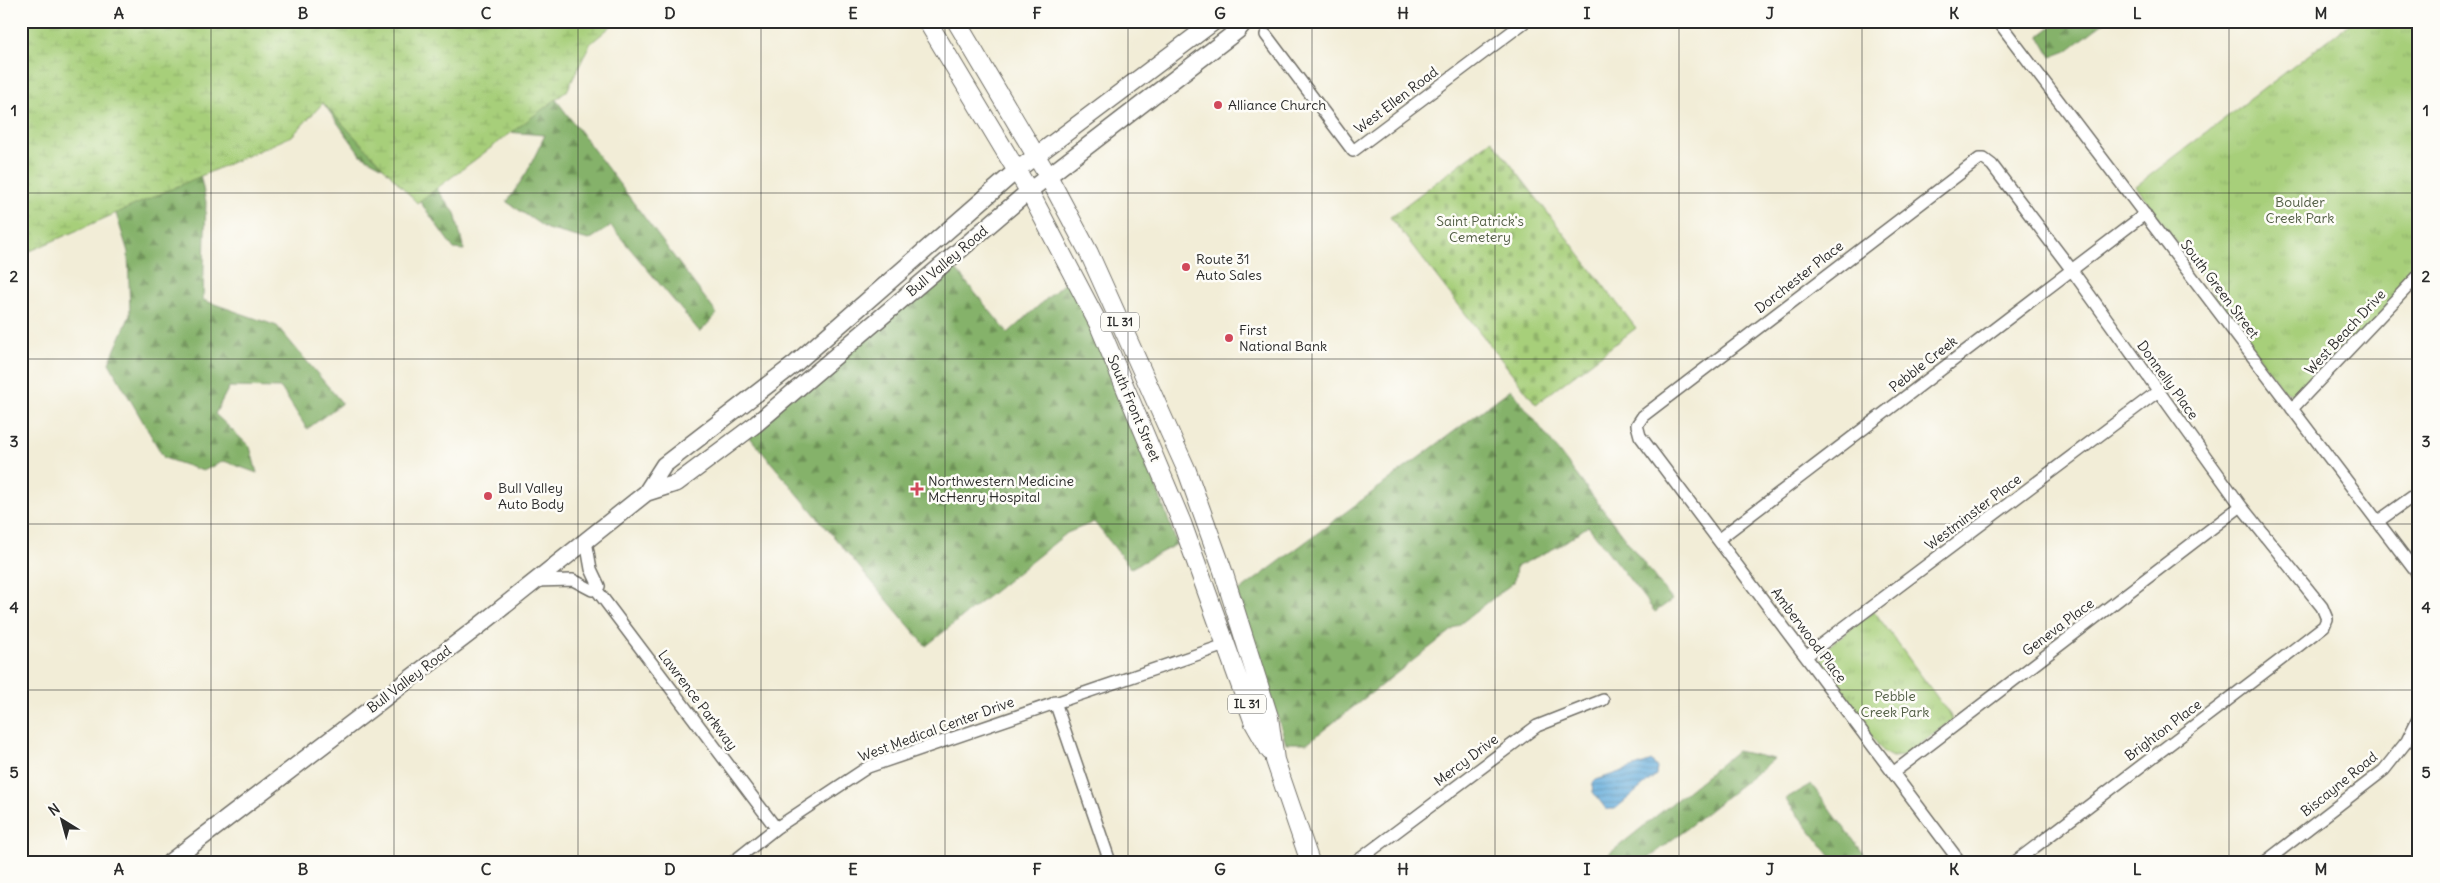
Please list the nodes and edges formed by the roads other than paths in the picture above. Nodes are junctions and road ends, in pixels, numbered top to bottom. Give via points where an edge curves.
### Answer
1 (926, 21) edge
2 (956, 21) edge
3 (1215, 21) edge
4 (1245, 21) edge
5 (1526, 21) edge
6 (1998, 21) edge
7 (1266, 35) dead end
8 (1035, 155) junction
9 (1984, 159) joint
10 (1016, 170) junction
11 (1048, 176) junction
12 (1029, 191) junction
13 (2145, 214) junction
14 (2071, 269) junction
15 (2419, 275) edge
16 (2157, 392) junction
17 (2292, 409) junction
18 (1637, 425) joint
19 (2419, 492) edge
20 (646, 493) junction
21 (2241, 506) junction
22 (2377, 522) junction
23 (1719, 540) junction
24 (586, 541) junction
25 (2419, 576) edge
26 (535, 581) junction
27 (596, 589) junction
28 (2327, 619) joint
29 (1225, 644) junction
30 (1806, 656) junction
31 (1603, 700) dead end
32 (1055, 702) junction
33 (2419, 717) edge
34 (1275, 760) junction
35 (1894, 772) junction
36 (776, 828) junction
37 (170, 862) edge
38 (733, 862) edge
39 (1110, 862) edge
40 (1310, 862) edge
41 (1356, 862) edge
42 (1960, 862) edge
43 (2015, 862) edge
44 (2265, 862) edge

1 - 10 main road, South Front Street / IL 31
2 - 8 main road, South Front Street / IL 31
3 - 8 street, Bull Valley Road
4 - 11 street, Bull Valley Road via 1237,31
5 - 7 street, West Ellen Road via 1353,151
6 - 13 street, South Green Street
8 - 10 street, Bull Valley Road
8 - 11 main road, South Front Street / IL 31
9 - 14 street, Donnelly Place via 1992,165
9 - 18 street, Dorchester Place via 1973,162 1643,416
10 - 12 main road, South Front Street / IL 31
10 - 20 street, Bull Valley Road via 796,363 664,464
11 - 12 street, Bull Valley Road
11 - 34 main road, South Front Street / IL 31 via 1089,253 1187,471 1269,717
12 - 20 street, Bull Valley Road via 756,424 677,483
12 - 29 main road, South Front Street / IL 31 via 1081,288 1114,360 1182,523
13 - 14 street, Pebble Creek
13 - 17 street, South Green Street
14 - 16 street, Donnelly Place
14 - 23 street, Pebble Creek
15 - 17 street, West Beach Drive
16 - 21 street, Donnelly Place
16 - 30 street, Westminster Place
17 - 22 street, South Green Street
18 - 23 street, Amberwood Place via 1640,436
19 - 22 street
20 - 24 street, Bull Valley Road
21 - 28 street, Donnelly Place via 2322,607
21 - 35 street, Geneva Place
22 - 25 street, South Green Street
23 - 30 street, Amberwood Place
24 - 26 street, Bull Valley Road
24 - 27 street, Lawrence Parkway via 591,568 599,586
26 - 27 street via 573,580
26 - 37 street, Bull Valley Road
27 - 36 street, Lawrence Parkway
28 - 43 street, Brighton Place via 2320,629 2283,658
29 - 32 street, West Medical Center Drive
29 - 34 main road, South Front Street / IL 31 via 1254,723
30 - 35 street, Amberwood Place
31 - 41 street, Mercy Drive via 1536,726
32 - 36 street, West Medical Center Drive via 868,767
32 - 39 street
33 - 44 street, Biscayne Road via 2407,741 2384,770
34 - 40 main road, South Front Street / IL 31
35 - 42 street, Amberwood Place
36 - 38 street, West Medical Center Drive

